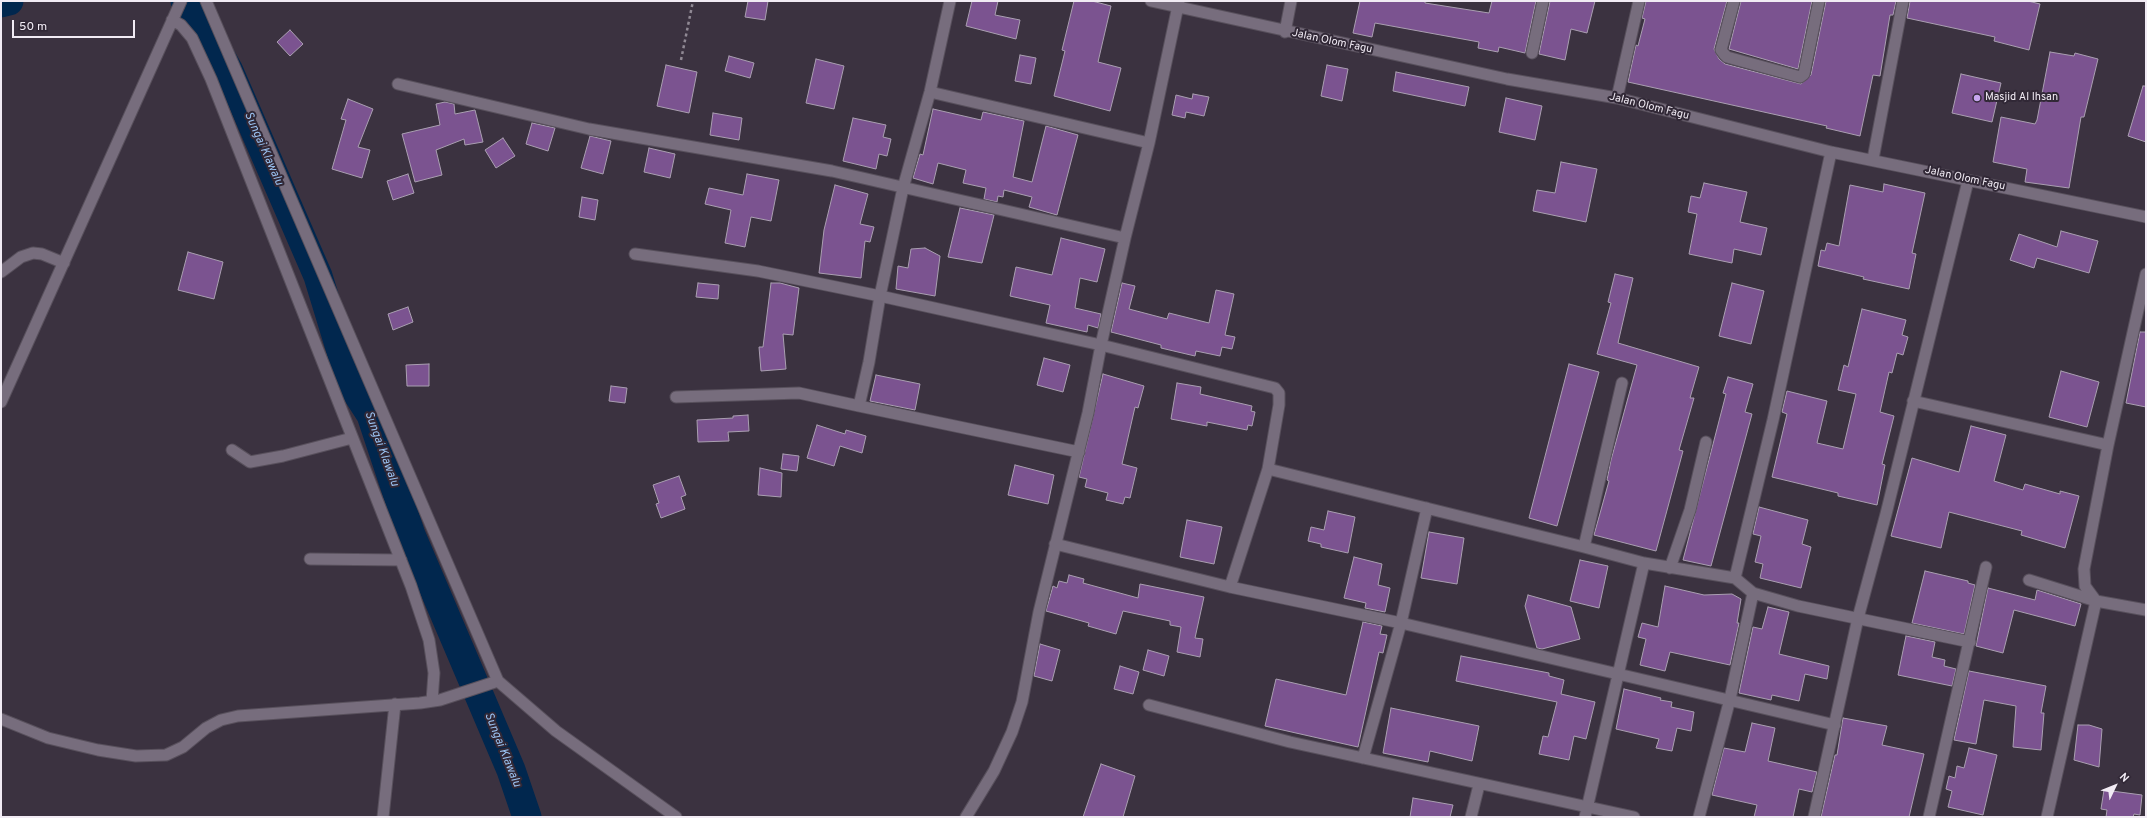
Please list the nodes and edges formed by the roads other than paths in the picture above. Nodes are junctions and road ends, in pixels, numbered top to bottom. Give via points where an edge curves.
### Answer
1 (206, 1) edge
2 (950, 1) edge
3 (1151, 1) edge
4 (1291, 1) edge
5 (1543, 1) edge
6 (1639, 1) edge
7 (1734, 1) edge
8 (1818, 1) edge
9 (1903, 1) edge
10 (1178, 4) edge
11 (179, 5) edge
12 (172, 20) junction
13 (1285, 32) junction
14 (1532, 53) dead end
15 (398, 84) dead end
16 (930, 92) junction
17 (1617, 98) junction
18 (1149, 143) junction
19 (1831, 152) junction
20 (1873, 159) junction
21 (1968, 180) junction
22 (903, 188) junction
23 (2146, 217) edge
24 (1125, 238) junction
25 (634, 254) dead end
26 (64, 263) junction
27 (1, 272) edge
28 (2146, 274) edge
29 (880, 296) junction
30 (1102, 345) junction
31 (1622, 383) dead end
32 (676, 396) dead end
33 (1913, 401) junction
34 (1, 402) edge
35 (859, 406) junction
36 (352, 438) junction
37 (1706, 442) dead end
38 (2108, 446) junction
39 (232, 450) dead end
40 (1079, 452) junction
41 (1268, 469) junction
42 (1427, 508) junction
43 (1055, 544) junction
44 (1584, 547) junction
45 (310, 559) dead end
46 (401, 560) junction
47 (1644, 563) junction
48 (1986, 567) dead end
49 (1670, 568) junction
50 (1735, 578) junction
51 (2029, 580) dead end
52 (1230, 587) junction
53 (1753, 594) junction
54 (2096, 601) junction
55 (2146, 610) edge
56 (1858, 618) junction
57 (1400, 623) junction
58 (1970, 642) junction
59 (1619, 674) junction
60 (498, 682) junction
61 (1730, 699) junction
62 (432, 702) junction
63 (395, 704) junction
64 (1149, 705) dead end
65 (1, 719) edge
66 (1835, 725) junction
67 (1363, 758) junction
68 (1479, 785) junction
69 (1586, 812) edge
70 (383, 817) edge
71 (676, 817) edge
72 (966, 817) edge
73 (1471, 817) edge
74 (1634, 817) edge
75 (1699, 817) edge
76 (1814, 817) edge
77 (1929, 817) edge
78 (2047, 817) edge

1 - 60 street
2 - 16 street
3 - 10 street, Jalan Olom Fagu
4 - 13 street
5 - 14 street
6 - 17 street
7 - 8 street via 1721,50 1724,54 1727,57 1800,77 1804,74
9 - 20 street
10 - 13 street, Jalan Olom Fagu
10 - 18 street
11 - 12 street
12 - 26 street
12 - 36 street via 181,25 192,38 211,79
13 - 17 street, Jalan Olom Fagu via 1507,79
15 - 22 street via 589,129 832,171
16 - 18 street
16 - 22 street
17 - 19 street, Jalan Olom Fagu
18 - 24 street
19 - 20 street, Jalan Olom Fagu
19 - 50 street via 1773,420
20 - 21 street, Jalan Olom Fagu
21 - 23 street, Jalan Olom Fagu
21 - 33 street
22 - 24 street
22 - 29 street
24 - 30 street
25 - 29 street via 758,271
26 - 27 street via 42,254 32,253 21,257
26 - 34 street
28 - 38 street
29 - 30 street
29 - 35 street via 870,362
30 - 40 street
30 - 41 street via 1275,388 1279,393 1279,405
31 - 44 street
32 - 35 street via 799,393
33 - 38 street
33 - 56 street
35 - 40 street
36 - 39 street via 250,462
36 - 46 street
37 - 49 street via 1690,510
38 - 54 street via 2084,569 2085,586
40 - 43 street
41 - 42 street
41 - 52 street
42 - 44 street
42 - 57 street
43 - 52 street
43 - 72 street via 1038,612 1022,702 1012,732 994,771
44 - 47 street
45 - 46 street
46 - 62 street via 429,640 434,673
47 - 49 street
47 - 59 street
48 - 58 street
49 - 50 street
50 - 53 street
51 - 54 street
52 - 57 street
53 - 56 street
53 - 61 street
54 - 55 street
54 - 78 street
56 - 58 street
56 - 66 street
57 - 59 street
57 - 67 street
58 - 77 street
59 - 61 street
59 - 69 street
60 - 62 street
60 - 71 street via 556,731
61 - 66 street
61 - 75 street
62 - 63 street
63 - 65 street via 238,716 221,720 206,728 183,747 166,755 136,756 98,750 48,738
63 - 70 street
64 - 67 street via 1290,742
66 - 76 street
67 - 68 street
68 - 69 street
68 - 73 street
69 - 74 street

